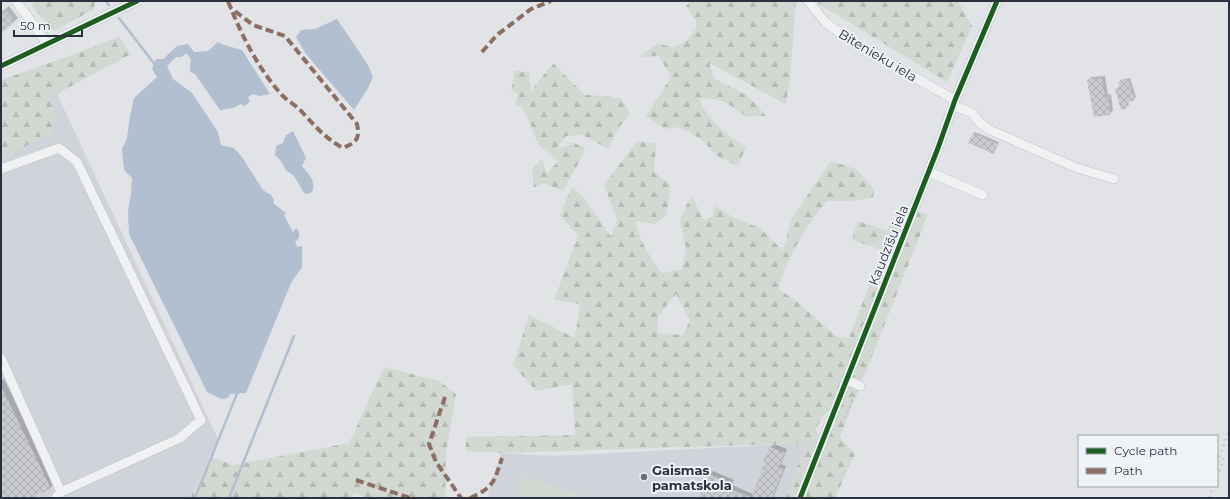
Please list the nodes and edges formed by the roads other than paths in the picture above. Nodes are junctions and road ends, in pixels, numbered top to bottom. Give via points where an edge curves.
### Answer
1 (16, 1) edge
2 (137, 1) edge
3 (808, 1) edge
4 (997, 1) edge
5 (47, 43) junction
6 (1, 66) edge
7 (954, 103) junction
8 (1, 169) edge
9 (929, 172) junction
10 (1114, 179) dead end
11 (983, 195) dead end
12 (1, 358) edge
13 (4, 372) edge
14 (847, 380) junction
15 (859, 385) road end
16 (59, 495) edge
17 (800, 498) edge

1 - 5 street
2 - 5 street
3 - 7 street, Bitenieku iela via 826,23 854,43
4 - 7 street, Kaudzīšu iela
5 - 6 street
7 - 9 street, Kaudzīšu iela
7 - 10 street, Bitenieku iela via 972,113 990,130 1077,168
8 - 16 street via 59,148 77,162 201,420 180,438
9 - 11 street
9 - 14 street, Kaudzīšu iela
12 - 13 street
13 - 16 street
14 - 15 street
14 - 17 street, Kaudzīšu iela

